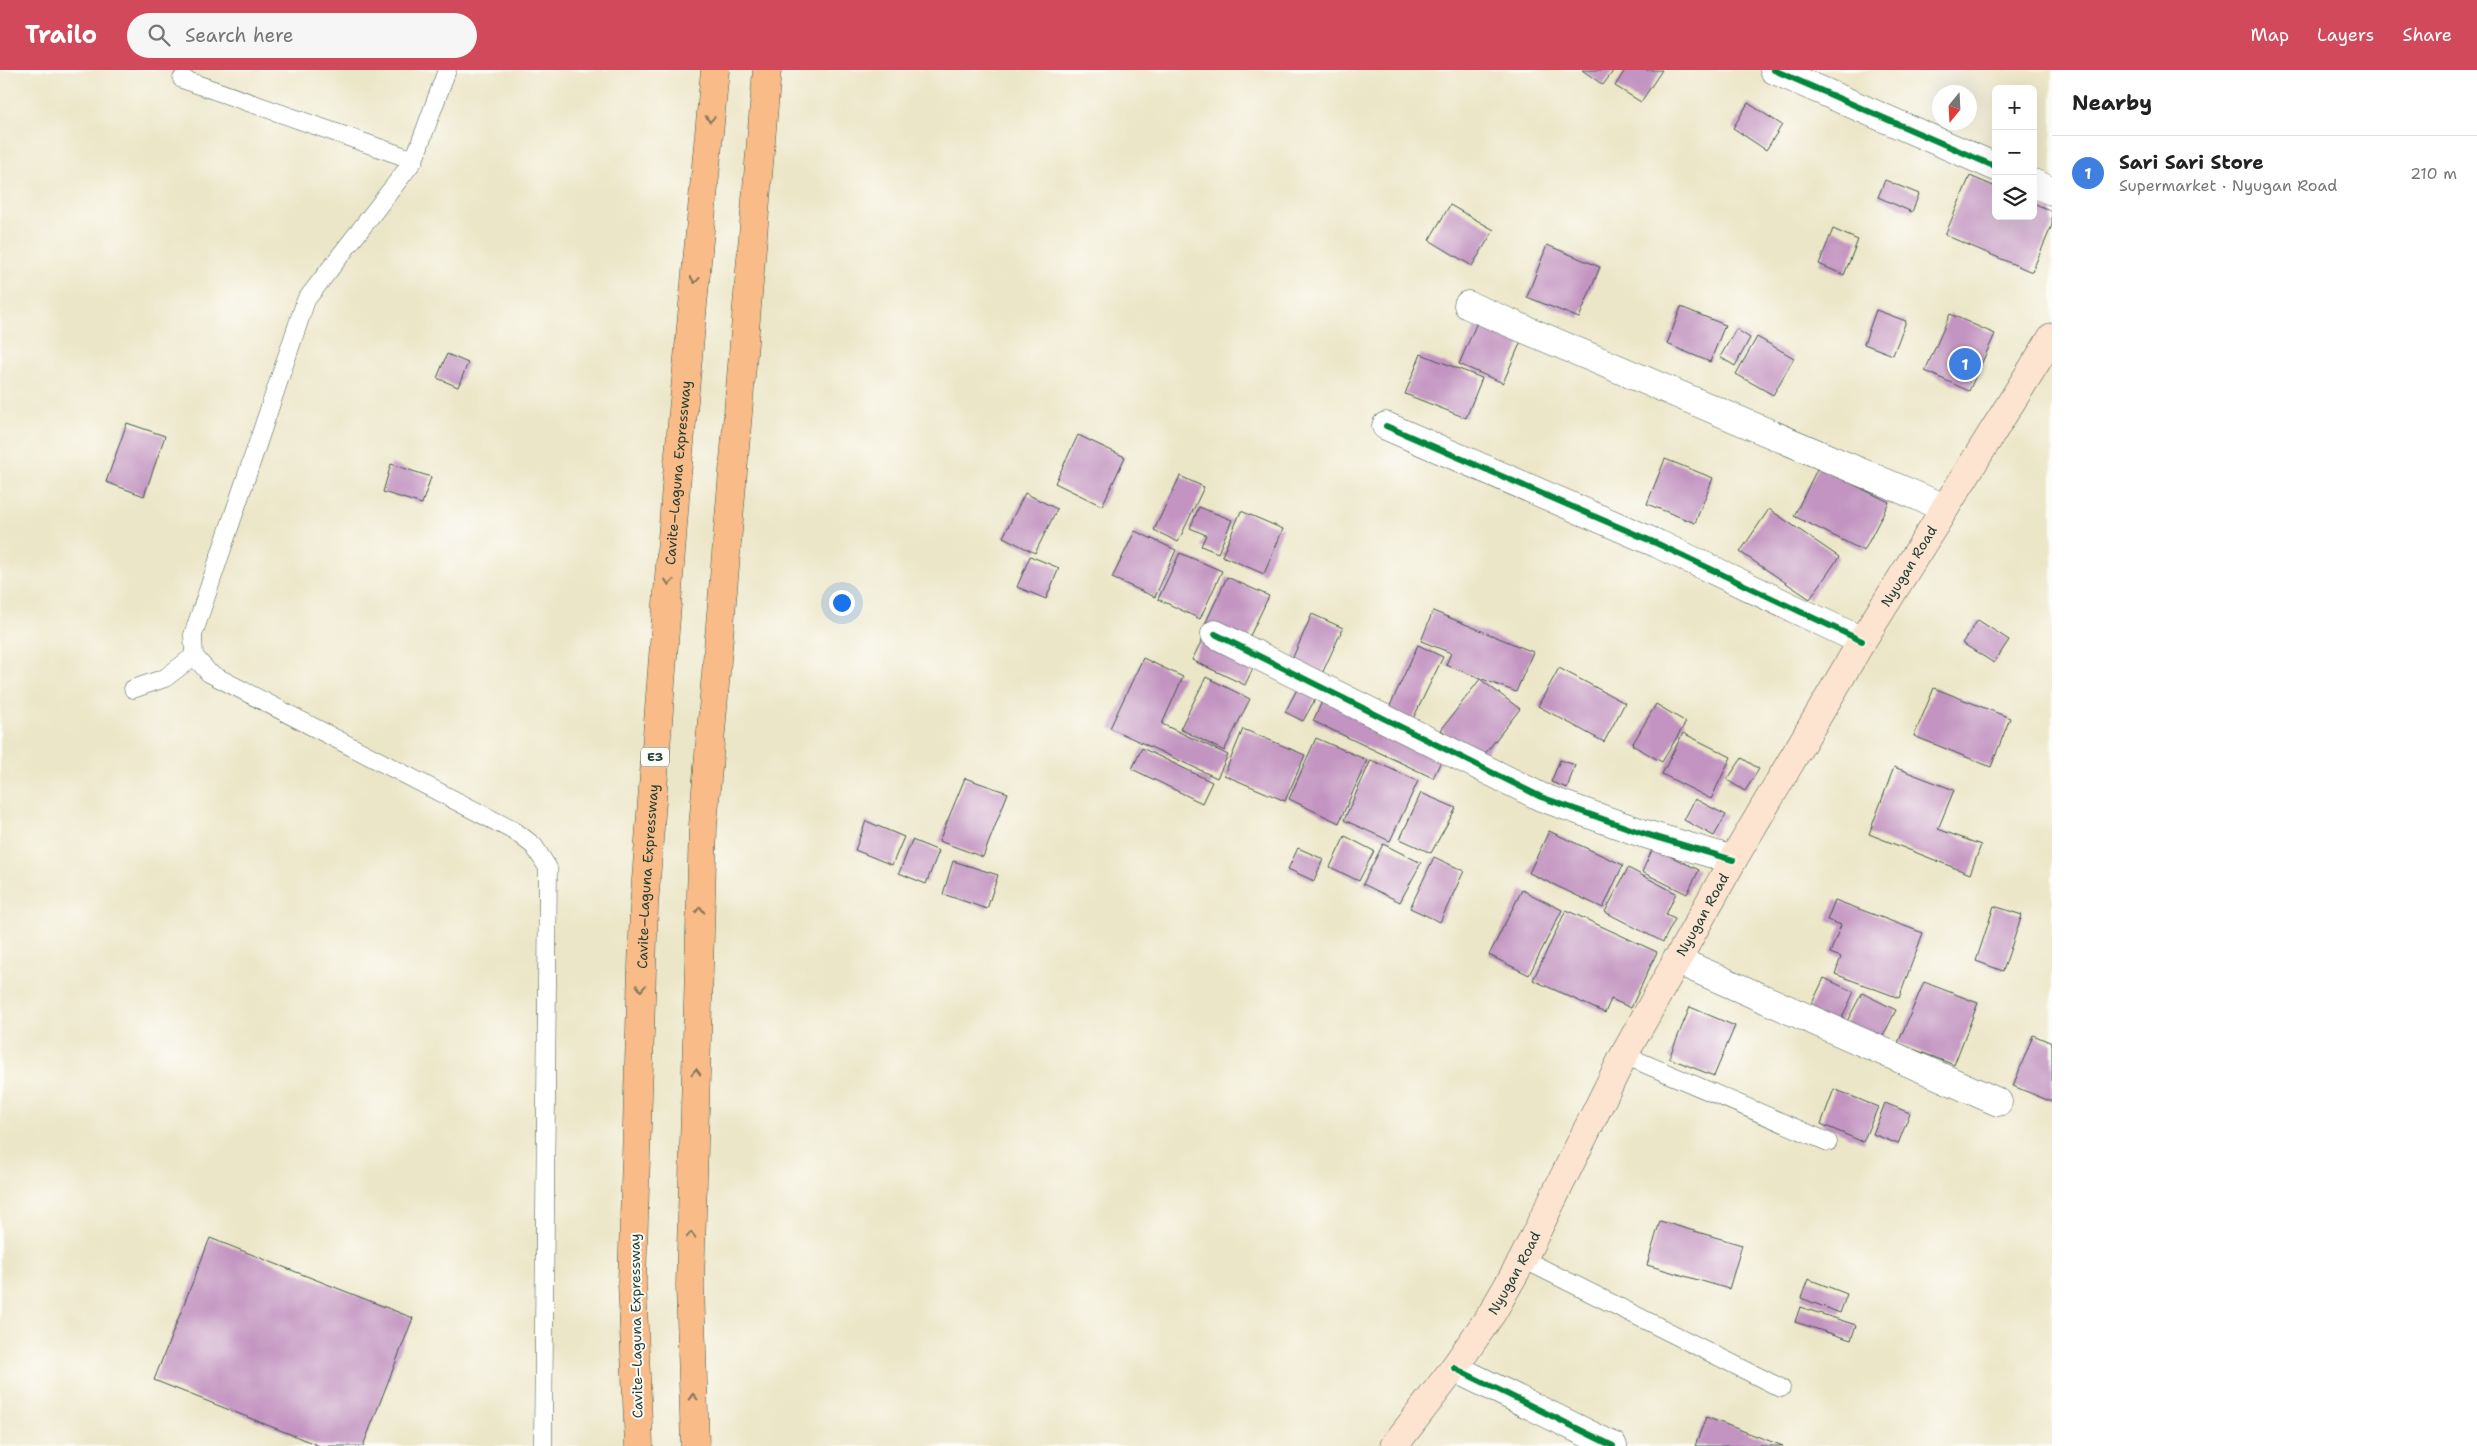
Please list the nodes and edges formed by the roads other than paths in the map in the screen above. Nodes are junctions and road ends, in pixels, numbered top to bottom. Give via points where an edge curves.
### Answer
1 (447, 70) edge
2 (715, 70) edge
3 (767, 70) edge
4 (1774, 70) edge
5 (182, 79) dead end
6 (414, 160) junction
7 (1992, 165) edge
8 (2037, 185) edge
9 (2052, 192) edge
10 (1468, 304) dead end
11 (2052, 337) edge
12 (1386, 426) dead end
13 (1945, 508) junction
14 (1216, 634) dead end
15 (1862, 641) junction
16 (194, 656) junction
17 (133, 689) dead end
18 (1733, 860) junction
19 (1676, 960) junction
20 (1624, 1055) junction
21 (1998, 1102) dead end
22 (1828, 1142) dead end
23 (1523, 1259) junction
24 (1454, 1368) junction
25 (1781, 1388) dead end
26 (542, 1446) edge
27 (639, 1446) edge
28 (695, 1446) edge
29 (1394, 1446) edge
30 (1613, 1446) edge

1 - 6 lane
2 -> 27 highway, Cavite–Laguna Expressway / E3 via 676,486 644,906 632,1282
28 -> 3 highway via 690,1285 703,826
4 - 7 street
5 - 6 lane
6 - 16 lane via 306,300 193,635
8 - 9 street
10 - 13 street
11 - 13 main road, Nyugan Road
12 - 15 street via 1658,544
13 - 15 main road, Nyugan Road
14 - 18 street via 1541,797 1642,833
15 - 18 main road, Nyugan Road
16 - 17 lane via 165,678
16 - 26 lane via 209,672 516,832 534,846 548,868
18 - 19 main road, Nyugan Road
19 - 20 main road, Nyugan Road
19 - 21 street
20 - 22 lane
20 - 23 main road, Nyugan Road
23 - 24 main road, Nyugan Road via 1492,1313
23 - 25 lane
24 - 29 main road, Nyugan Road
24 - 30 street

